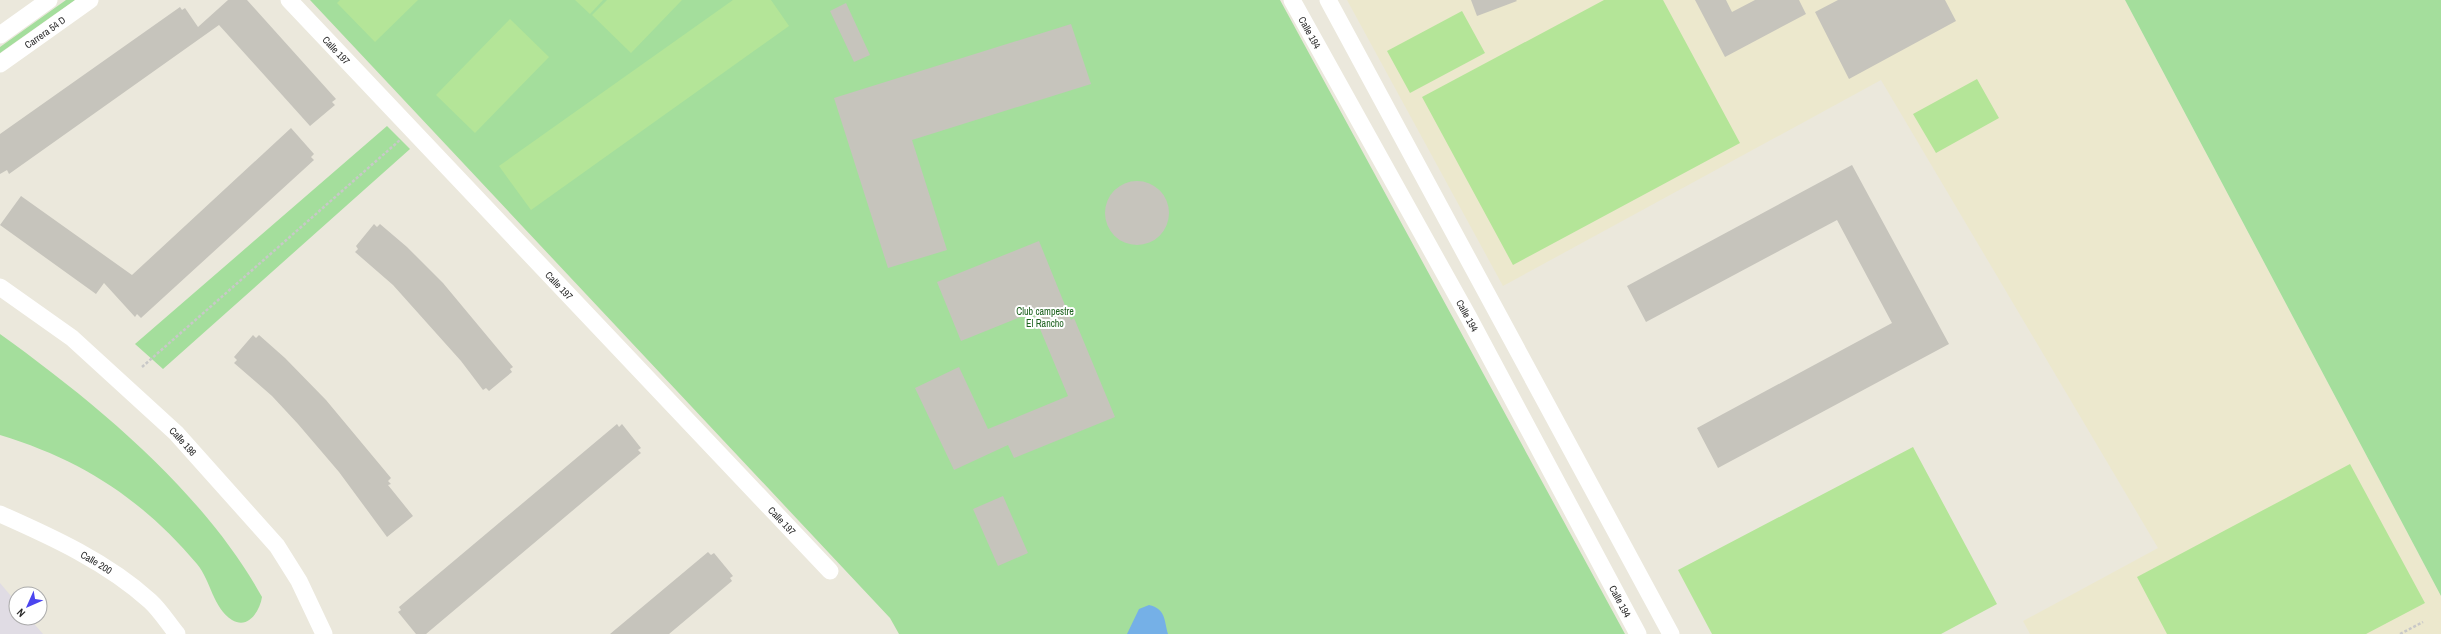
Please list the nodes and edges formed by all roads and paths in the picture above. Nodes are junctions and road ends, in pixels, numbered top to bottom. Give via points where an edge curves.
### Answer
1 (49, 0) edge
2 (90, 0) edge
3 (289, 0) edge
4 (1292, 0) edge
5 (1328, 0) edge
6 (0, 35) edge
7 (0, 64) edge
8 (405, 136) dead end
9 (0, 287) edge
10 (142, 367) dead end
11 (0, 514) edge
12 (830, 571) dead end
13 (2423, 622) dead end
14 (177, 634) edge
15 (324, 634) edge
16 (1638, 634) edge
17 (1671, 634) edge
18 (2400, 634) edge

1 - 6 street
2 - 7 street, Carrera 54 D
3 - 12 street, Calle 197
4 - 16 street, Calle 194 via 1468,316
5 - 17 street
8 - 10 path
9 - 15 street, Calle 198 via 72,338 176,433 277,546 299,581
11 - 14 street, Calle 200 via 51,537 103,566 151,601
13 - 18 path

